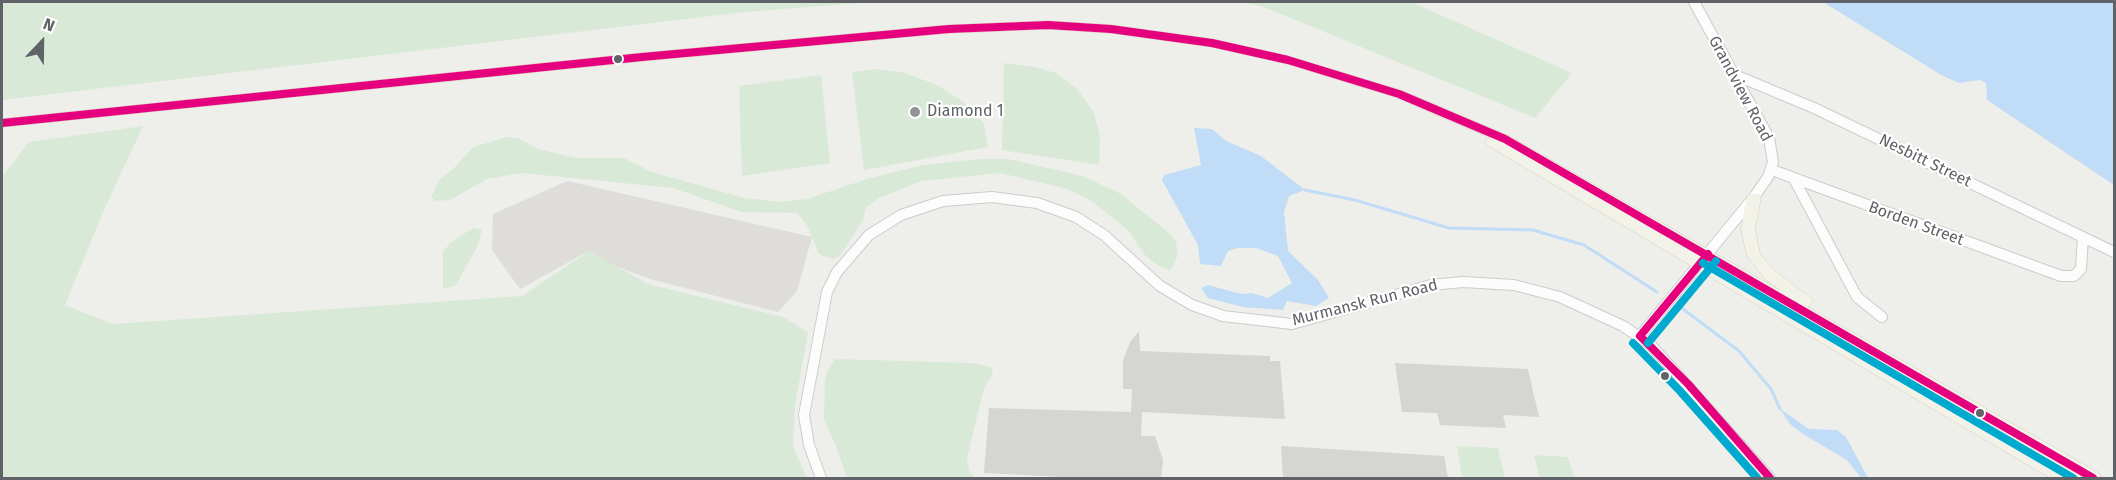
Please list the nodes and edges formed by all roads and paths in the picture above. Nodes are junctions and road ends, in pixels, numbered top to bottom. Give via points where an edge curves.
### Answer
1 (1694, 2) edge
2 (1735, 75) junction
3 (2, 123) edge
4 (1772, 170) junction
5 (1794, 179) junction
6 (1754, 197) junction
7 (2084, 237) junction
8 (2115, 252) edge
9 (1704, 259) junction
10 (1882, 317) dead end
11 (1640, 336) junction
12 (1904, 369) junction
13 (1999, 441) junction
14 (821, 478) edge
15 (1770, 478) edge
16 (2054, 478) edge
17 (2063, 478) edge
18 (2093, 478) edge

1 - 2 street, Grandview Road
2 - 4 street, Grandview Road via 1769,138
2 - 7 street, Nesbitt Street via 1814,108
3 - 9 main road via 854,36 1001,25 1111,29 1212,43 1288,60 1364,82 1448,113 1513,142
4 - 5 street, Borden Street
4 - 6 street
5 - 7 street, Borden Street via 2061,276 2074,276 2081,270
5 - 10 street via 1857,297
6 - 9 street
6 - 12 main road via 1749,238 1761,266 1780,284
7 - 8 street, Nesbitt Street
9 - 11 street
9 - 12 main road
9 - 13 main road
11 - 14 street, Murmansk Run Road via 1560,297 1514,285 1475,281 1431,285 1292,324 1223,316 1192,305 1160,286 1095,228 1064,212 1008,198 943,201 901,215 869,235 851,252 831,282 804,416 807,439
11 - 15 street, Murmansk Run Road via 1676,370
12 - 18 main road
13 - 16 main road
13 - 17 main road

